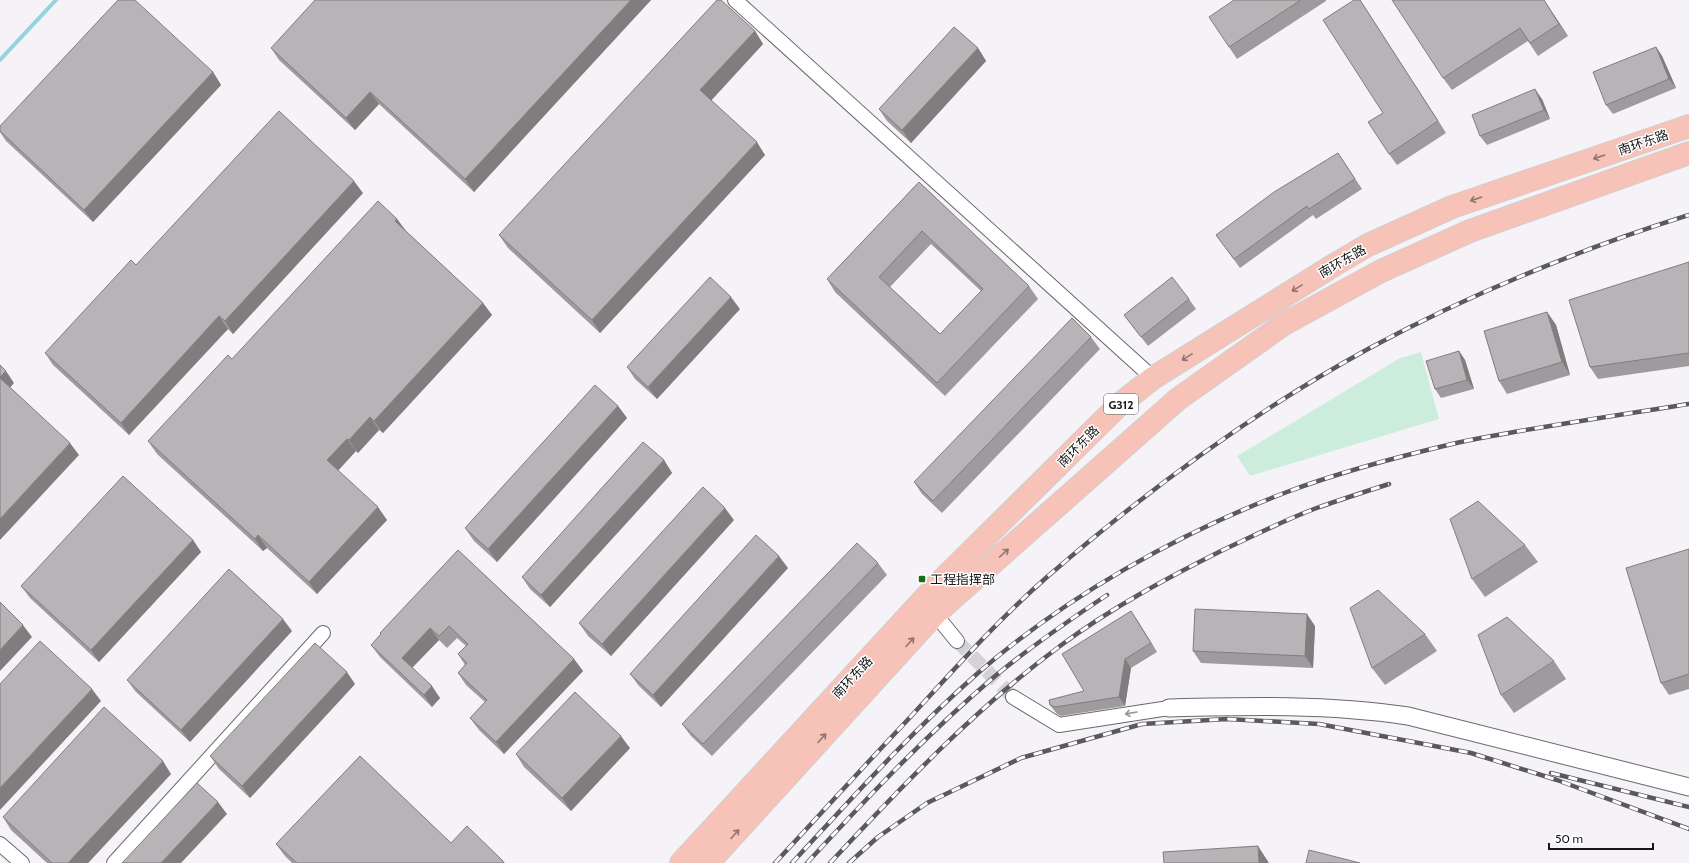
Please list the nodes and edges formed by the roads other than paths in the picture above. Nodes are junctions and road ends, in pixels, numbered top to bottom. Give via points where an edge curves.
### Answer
1 (735, 0) edge
2 (1689, 126) edge
3 (1689, 153) edge
4 (1153, 378) junction
5 (935, 614) junction
6 (323, 633) dead end
7 (957, 641) tunnel mouth
8 (1013, 696) tunnel mouth
9 (1169, 708) joint
10 (1689, 787) edge
11 (0, 844) edge
12 (22, 863) edge
13 (114, 863) edge
14 (681, 863) edge
15 (708, 863) edge

1 - 4 street
2 -> 4 highway, 南环东路 / G312 via 1452,207 1368,245
5 -> 3 highway, 南环东路 / G312 via 1178,399 1284,324 1381,271 1470,231
4 - 14 highway, 南环东路 / G312 via 1120,404 934,588
5 - 7 street
15 -> 5 highway, 南环东路 / G312
6 - 13 street
9 -> 8 street via 1059,725
9 - 10 street via 1268,705 1374,711 1408,716
11 - 12 street

